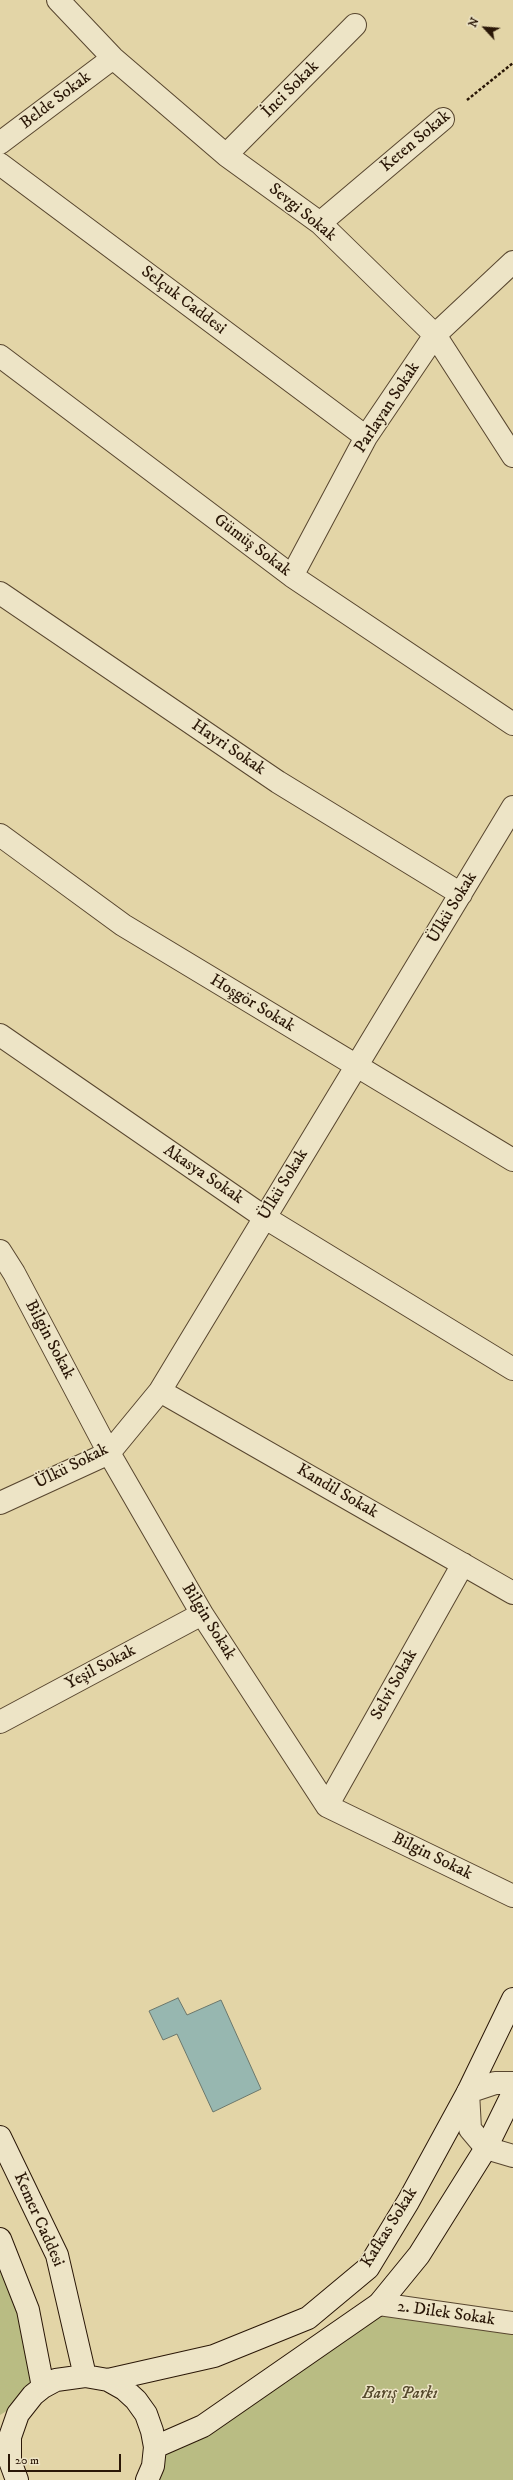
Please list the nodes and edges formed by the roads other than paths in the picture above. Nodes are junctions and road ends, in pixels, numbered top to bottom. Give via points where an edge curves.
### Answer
1 (58, 0) edge
2 (355, 25) dead end
3 (113, 58) junction
4 (443, 119) road end
5 (0, 144) edge
6 (226, 154) junction
7 (0, 164) edge
8 (320, 224) junction
9 (513, 262) edge
10 (435, 336) junction
11 (0, 356) edge
12 (366, 437) junction
13 (510, 444) edge
14 (292, 576) junction
15 (0, 593) edge
16 (513, 724) edge
17 (513, 808) edge
18 (0, 835) edge
19 (461, 894) junction
20 (0, 1035) edge
21 (356, 1066) junction
22 (513, 1160) edge
23 (264, 1217) junction
24 (0, 1251) edge
25 (7, 1276) edge
26 (513, 1369) edge
27 (160, 1391) junction
28 (109, 1453) junction
29 (0, 1503) edge
30 (463, 1564) junction
31 (513, 1593) edge
32 (202, 1614) junction
33 (0, 1722) edge
34 (327, 1806) junction
35 (513, 1896) edge
36 (513, 1999) edge
37 (513, 2084) edge
38 (468, 2092) junction
39 (513, 2093) edge
40 (0, 2137) edge
41 (486, 2148) junction
42 (513, 2156) edge
43 (0, 2239) edge
44 (379, 2304) junction
45 (513, 2323) edge
46 (85, 2376) junction
47 (108, 2380) junction
48 (38, 2391) junction
49 (0, 2415) edge
50 (155, 2447) junction
51 (17, 2480) edge
52 (147, 2480) edge

1 - 3 street, Sevgi Sokak
2 - 6 street, İnci Sokak
3 - 5 street, Belde Sokak
3 - 6 street, Sevgi Sokak
4 - 8 street, Keten Sokak
6 - 8 street, Sevgi Sokak
7 - 12 street, Selçuk Caddesi
8 - 10 street, Sevgi Sokak
9 - 10 street, Parlayan Sokak
10 - 12 street, Parlayan Sokak
10 - 13 street, Sevgi Sokak
11 - 14 street, Gümüş Sokak
12 - 14 street, Parlayan Sokak
14 - 16 street, Gümüş Sokak
15 - 19 street, Hayri Sokak via 278,782
17 - 19 street, Ülkü Sokak
18 - 21 street, Hoşgör Sokak via 122,925
19 - 21 street, Ülkü Sokak
20 - 23 street, Akasya Sokak
21 - 22 street, Hoşgör Sokak
21 - 23 street, Ülkü Sokak
23 - 26 street, Akasya Sokak
23 - 27 street, Ülkü Sokak
24 - 25 street, Bilgin Sokak
25 - 28 street, Bilgin Sokak
27 - 28 street, Ülkü Sokak
27 - 30 street, Kandil Sokak
28 - 29 street, Ülkü Sokak
28 - 32 street, Bilgin Sokak
30 - 31 street, Kandil Sokak
30 - 34 street, Selvi Sokak
32 - 33 street, Yeşil Sokak
32 - 34 street, Bilgin Sokak
34 - 35 street, Bilgin Sokak
36 - 38 street, Kafkas Sokak
37 - 38 street via 495,2083
38 - 41 street via 470,2130
38 - 47 street, Kafkas Sokak via 408,2202 368,2268 308,2318 214,2356
39 - 41 street, Kafkas Sokak
40 - 46 street, Kemer Caddesi via 57,2255
41 - 42 street
41 - 44 street, Kafkas Sokak via 419,2255
43 - 48 street via 28,2310
44 - 45 street, 2. Dilek Sokak
44 - 50 street, Kafkas Sokak via 204,2426
46 - 47 street
46 - 48 street via 56,2380
47 - 50 street via 124,2389 146,2414
48 - 49 street
48 - 51 street via 18,2414 10,2437 10,2461
50 - 52 street via 153,2466

